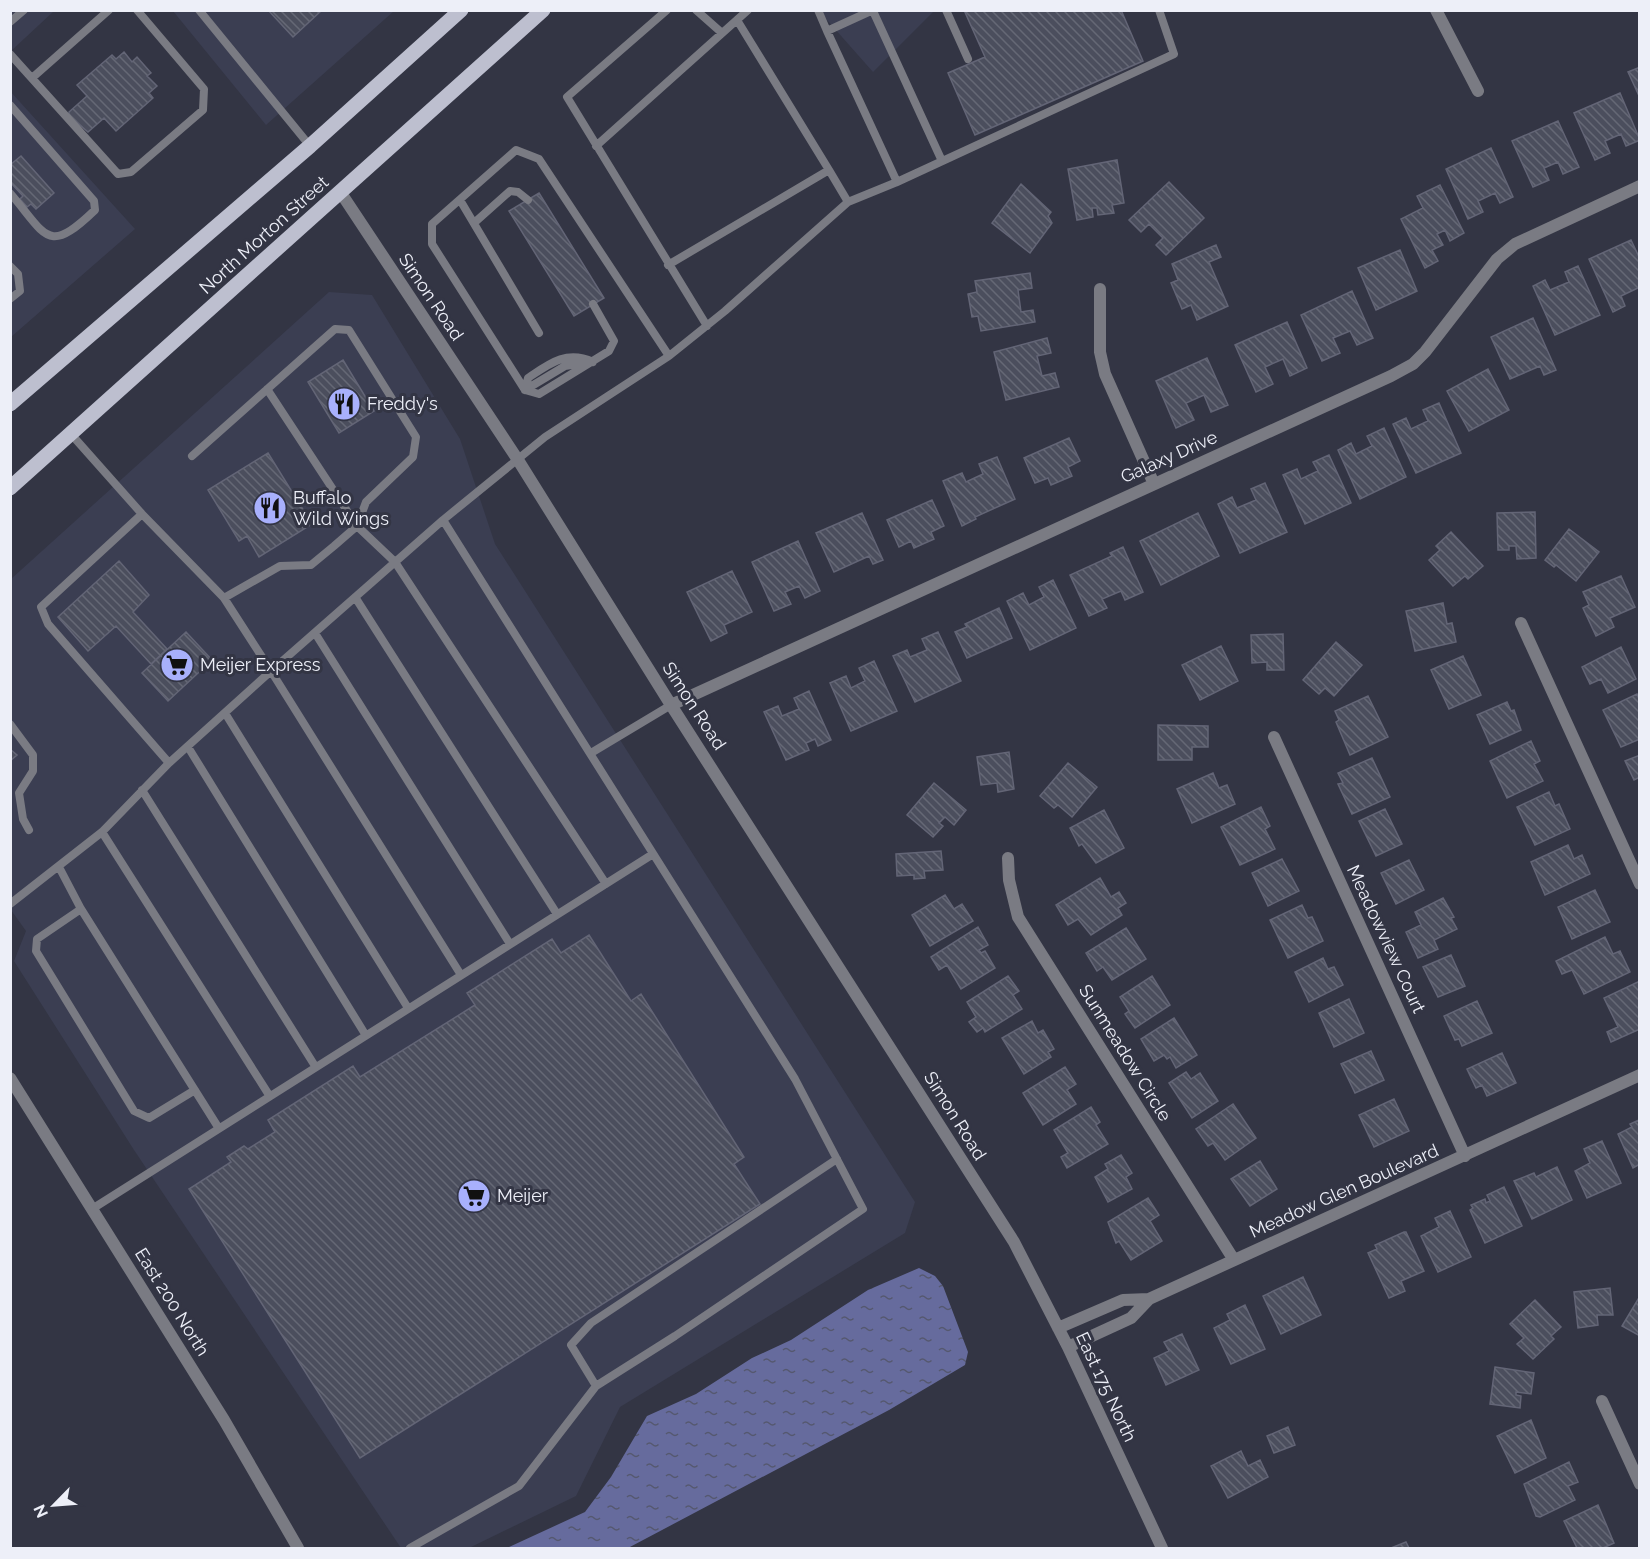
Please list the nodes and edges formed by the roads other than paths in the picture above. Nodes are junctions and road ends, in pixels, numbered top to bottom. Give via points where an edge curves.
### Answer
1 (24, 10) edge
2 (110, 10) edge
3 (137, 10) edge
4 (199, 10) edge
5 (461, 10) edge
6 (543, 10) edge
7 (667, 10) edge
8 (696, 10) edge
9 (748, 10) edge
10 (818, 10) edge
11 (873, 10) edge
12 (946, 10) edge
13 (1159, 10) edge
14 (1436, 10) edge
15 (737, 20) junction
16 (10, 22) edge
17 (827, 31) junction
18 (722, 33) junction
19 (10, 54) edge
20 (968, 59) dead end
21 (32, 78) junction
22 (1478, 91) dead end
23 (11, 107) edge
24 (310, 146) junction
25 (596, 146) junction
26 (942, 161) junction
27 (829, 170) junction
28 (897, 182) junction
29 (1640, 186) edge
30 (10, 193) edge
31 (341, 193) junction
32 (460, 200) junction
33 (528, 200) dead end
34 (848, 202) junction
35 (474, 224) junction
36 (668, 265) junction
37 (10, 266) edge
38 (1100, 289) dead end
39 (10, 299) edge
40 (593, 304) dead end
41 (707, 326) junction
42 (539, 333) dead end
43 (669, 356) junction
44 (593, 362) junction
45 (267, 389) junction
46 (525, 390) junction
47 (10, 404) edge
48 (70, 434) junction
49 (192, 456) dead end
50 (518, 460) junction
51 (1154, 484) junction
52 (10, 488) edge
53 (142, 514) junction
54 (442, 520) junction
55 (357, 526) junction
56 (395, 562) junction
57 (355, 597) junction
58 (224, 598) junction
59 (1521, 623) dead end
60 (315, 633) junction
61 (271, 671) junction
62 (671, 705) junction
63 (225, 713) junction
64 (10, 724) edge
65 (1274, 738) dead end
66 (188, 747) junction
67 (591, 753) junction
68 (170, 763) junction
69 (142, 790) junction
70 (29, 830) dead end
71 (102, 832) junction
72 (653, 854) junction
73 (1008, 858) dead end
74 (59, 867) junction
75 (606, 884) junction
76 (1640, 884) edge
77 (10, 904) edge
78 (81, 909) junction
79 (557, 914) junction
80 (510, 944) junction
81 (460, 975) junction
82 (408, 1008) junction
83 (365, 1034) junction
84 (315, 1066) junction
85 (1640, 1076) edge
86 (10, 1078) edge
87 (195, 1090) junction
88 (269, 1095) junction
89 (218, 1127) junction
90 (1465, 1156) junction
91 (837, 1159) junction
92 (92, 1209) junction
93 (1014, 1242) joint
94 (1234, 1260) junction
95 (1149, 1299) junction
96 (1058, 1328) junction
97 (1068, 1347) junction
98 (596, 1386) junction
99 (1602, 1401) dead end
100 (1640, 1484) edge
101 (298, 1548) edge
102 (410, 1548) edge
103 (1162, 1548) edge

1 - 16 lane
2 - 21 lane
3 - 21 lane via 204,89 203,110 131,172 118,174
4 - 24 lane
5 - 24 main road, North Morton Street
6 - 31 main road, North Morton Street
7 - 25 lane via 567,97
8 - 18 lane
9 - 15 lane
10 - 17 lane
11 - 17 lane
11 - 26 lane
12 - 20 lane
13 - 26 lane via 1174,54
14 - 22 street
15 - 18 lane
15 - 27 lane
17 - 28 lane
18 - 25 lane
19 - 21 lane
23 - 30 lane via 94,201 95,210 72,232 57,238 46,235
24 - 47 main road, North Morton Street
25 - 36 lane
26 - 28 lane
27 - 34 lane
27 - 36 lane
28 - 34 lane
29 - 51 street, Galaxy Drive via 1515,244 1497,258 1413,364
31 - 48 main road, North Morton Street
31 - 50 street, Simon Road
32 - 35 lane
32 - 43 lane via 516,150 539,159
32 - 46 lane via 432,224 432,244
33 - 35 lane via 510,191
34 - 41 lane
35 - 42 lane
36 - 41 lane
37 - 39 lane via 18,274 20,291
38 - 51 street via 1100,352 1105,374
40 - 44 lane via 614,341 609,351
41 - 43 lane
43 - 50 lane via 545,436
44 - 46 lane via 539,394
44 - 46 lane via 579,356 554,361 528,378
45 - 49 lane
45 - 55 lane
45 - 55 lane via 335,329 349,330 416,438 412,457 366,502
48 - 52 main road, North Morton Street
48 - 53 lane
50 - 54 lane
50 - 62 street, Simon Road
51 - 62 street, Galaxy Drive
53 - 58 lane
53 - 68 lane via 41,607 48,624
54 - 56 lane
54 - 67 lane
55 - 56 lane
55 - 58 lane via 311,565 280,566
56 - 57 lane
56 - 75 lane
57 - 60 lane
57 - 79 lane
58 - 61 lane
59 - 76 street
60 - 61 lane
60 - 80 lane
61 - 63 lane
61 - 81 lane
62 - 67 lane
62 - 93 street, Simon Road
63 - 66 lane
63 - 82 lane
64 - 70 lane via 33,755 33,771 19,793
65 - 90 street, Meadowview Court
66 - 68 lane
66 - 83 lane
67 - 72 lane
68 - 69 lane
69 - 71 lane
69 - 84 lane
71 - 74 lane
71 - 88 lane
72 - 75 lane
72 - 91 lane via 795,1079
73 - 94 street, Sunmeadow Circle via 1018,917
74 - 77 lane
74 - 78 lane
75 - 79 lane
78 - 87 lane
78 - 87 lane via 37,939 36,951 134,1111 149,1118
79 - 80 lane
80 - 81 lane
81 - 82 lane
82 - 83 lane
83 - 84 lane
84 - 88 lane
85 - 90 street, Meadow Glen Boulevard
86 - 92 street, East 200 North
87 - 89 lane
88 - 89 lane
89 - 92 lane
90 - 94 street, Meadow Glen Boulevard
91 - 98 lane via 591,1323 571,1345
91 - 98 lane via 863,1209
92 - 101 street, East 200 North via 224,1420
93 - 96 street, East 175 North
94 - 95 street, Meadow Glen Boulevard
95 - 96 street via 1123,1300
95 - 97 street, Meadow Glen Boulevard via 1131,1318
96 - 97 street, East 175 North
97 - 103 street, East 175 North
98 - 102 lane via 519,1486
99 - 100 street

